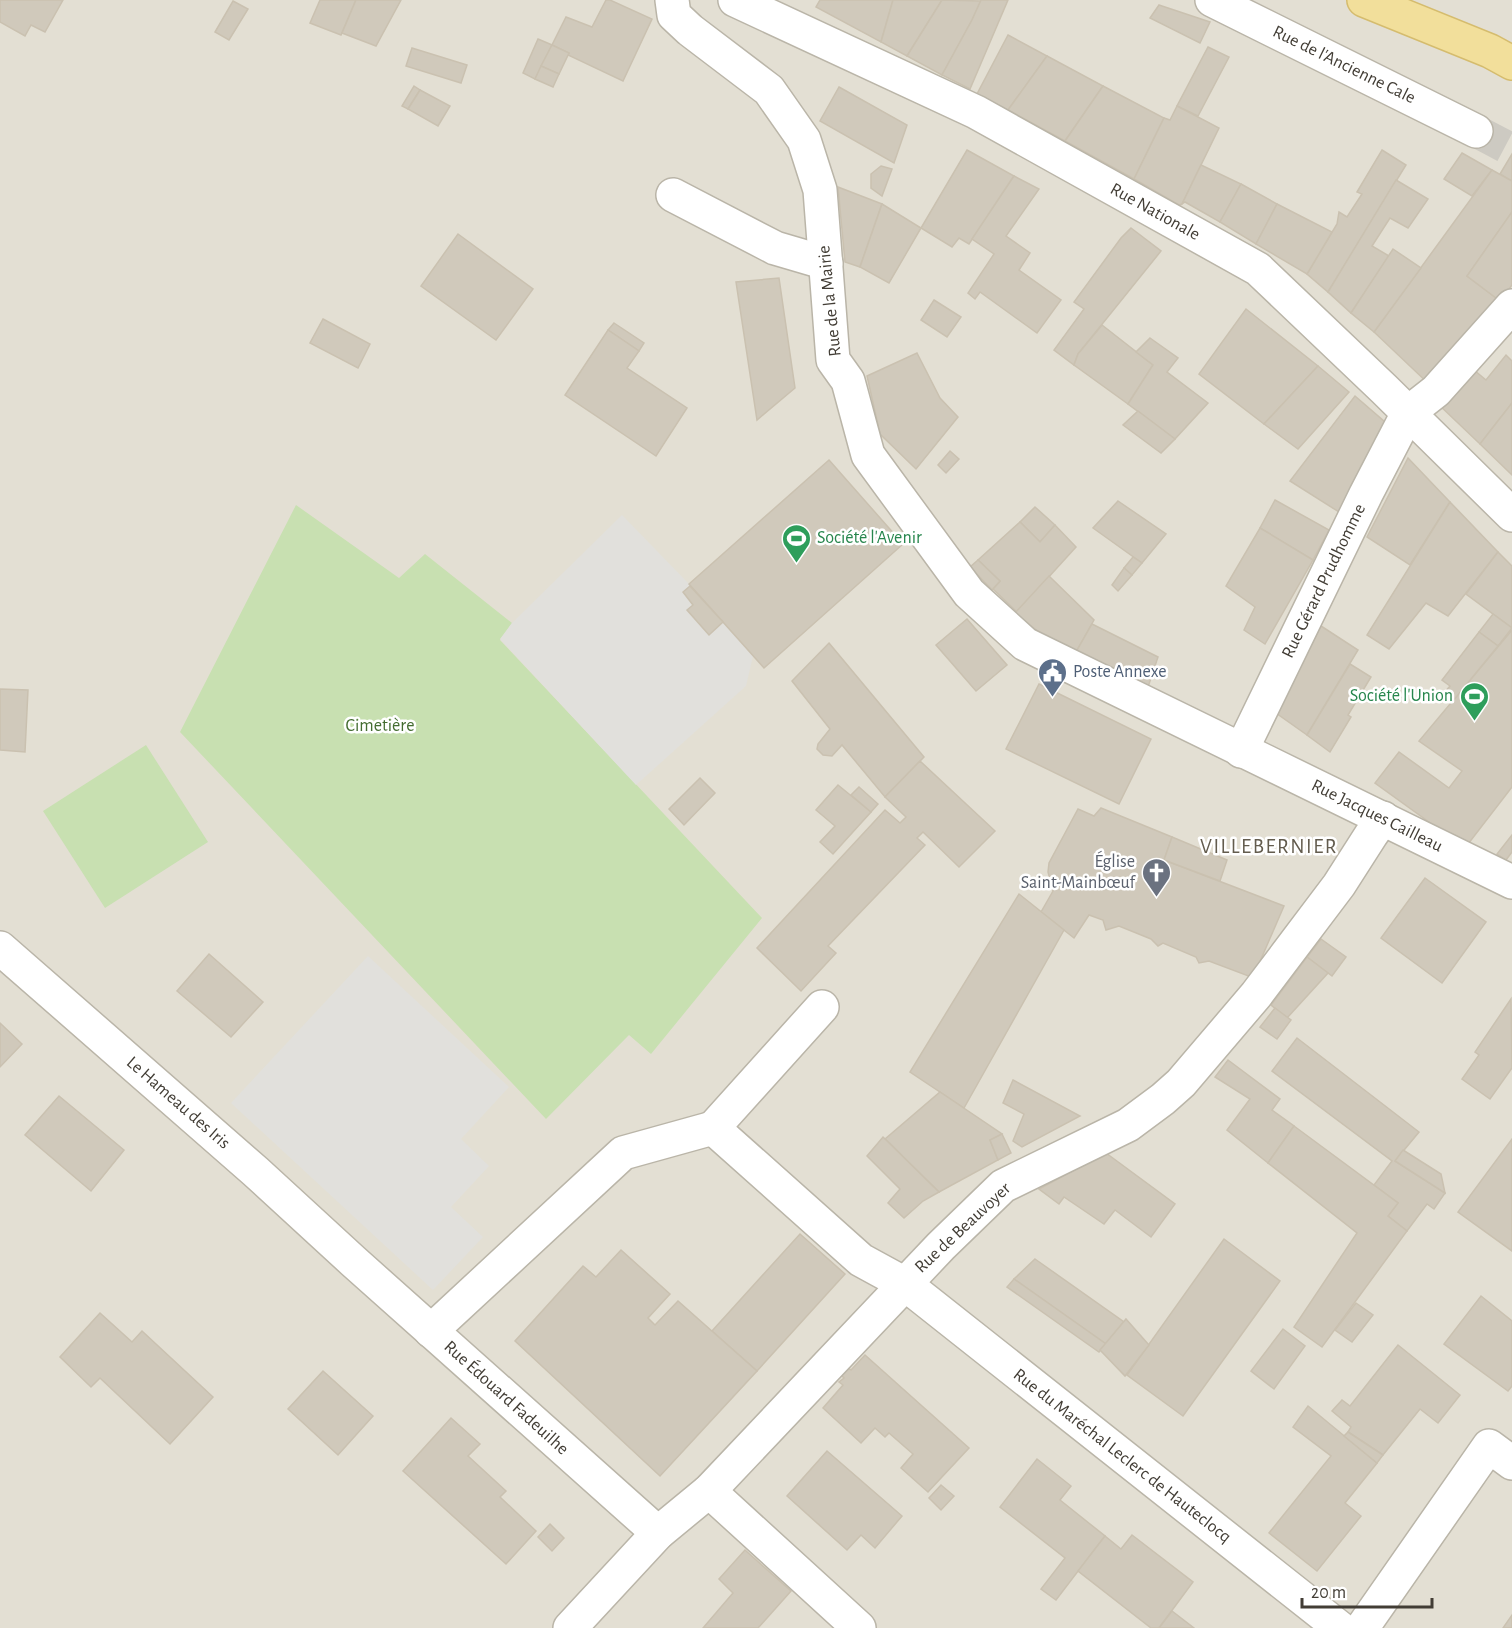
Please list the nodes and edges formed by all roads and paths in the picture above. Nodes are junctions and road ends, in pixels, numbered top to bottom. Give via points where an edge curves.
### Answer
1 (672, 0) edge
2 (735, 0) edge
3 (1212, 0) edge
4 (1364, 0) edge
5 (1512, 63) edge
6 (1476, 131) tunnel mouth
7 (673, 195) dead end
8 (826, 263) junction
9 (1512, 306) edge
10 (1408, 413) junction
11 (1512, 516) edge
12 (1241, 751) junction
13 (1383, 818) junction
14 (1512, 882) edge
15 (0, 948) edge
16 (822, 1006) dead end
17 (713, 1128) junction
18 (354, 1261) joint
19 (905, 1284) junction
20 (431, 1331) junction
21 (1512, 1463) edge
22 (709, 1491) junction
23 (658, 1533) junction
24 (570, 1628) edge
25 (859, 1628) edge
26 (1340, 1628) edge
27 (1362, 1628) edge

1 - 8 street, Rue de la Mairie via 674,15 690,30 769,90 804,140 820,190
2 - 10 street, Rue Nationale via 976,111 1258,269
3 - 6 street, Rue de l'Ancienne Cale
4 - 5 main road
7 - 8 street via 775,248
8 - 12 street, Rue de la Mairie via 833,360 848,381 868,455 969,593 1025,644
9 - 10 street via 1436,391
10 - 11 street, Rue Nationale
10 - 12 street, Rue Gérard Prudhomme
12 - 13 street, Rue Jacques Cailleau
13 - 14 street, Rue Jacques Cailleau
13 - 19 street, Rue de Beauvoyer via 1339,885 1256,995 1181,1083 1128,1125 1003,1186
15 - 18 street, Le Hameau des Iris
16 - 17 street
17 - 19 street, Rue du Maréchal Leclerc de Hauteclocq via 861,1260
17 - 20 street via 623,1153
18 - 20 street, Rue Édouard Fadeuilhe
19 - 22 street, Rue de Beauvoyer
19 - 26 street, Rue du Maréchal Leclerc de Hauteclocq
20 - 23 street, Rue Édouard Fadeuilhe
21 - 27 street via 1489,1446
22 - 23 street, Rue de Beauvoyer
22 - 25 street
23 - 24 street, Rue de Beauvoyer

